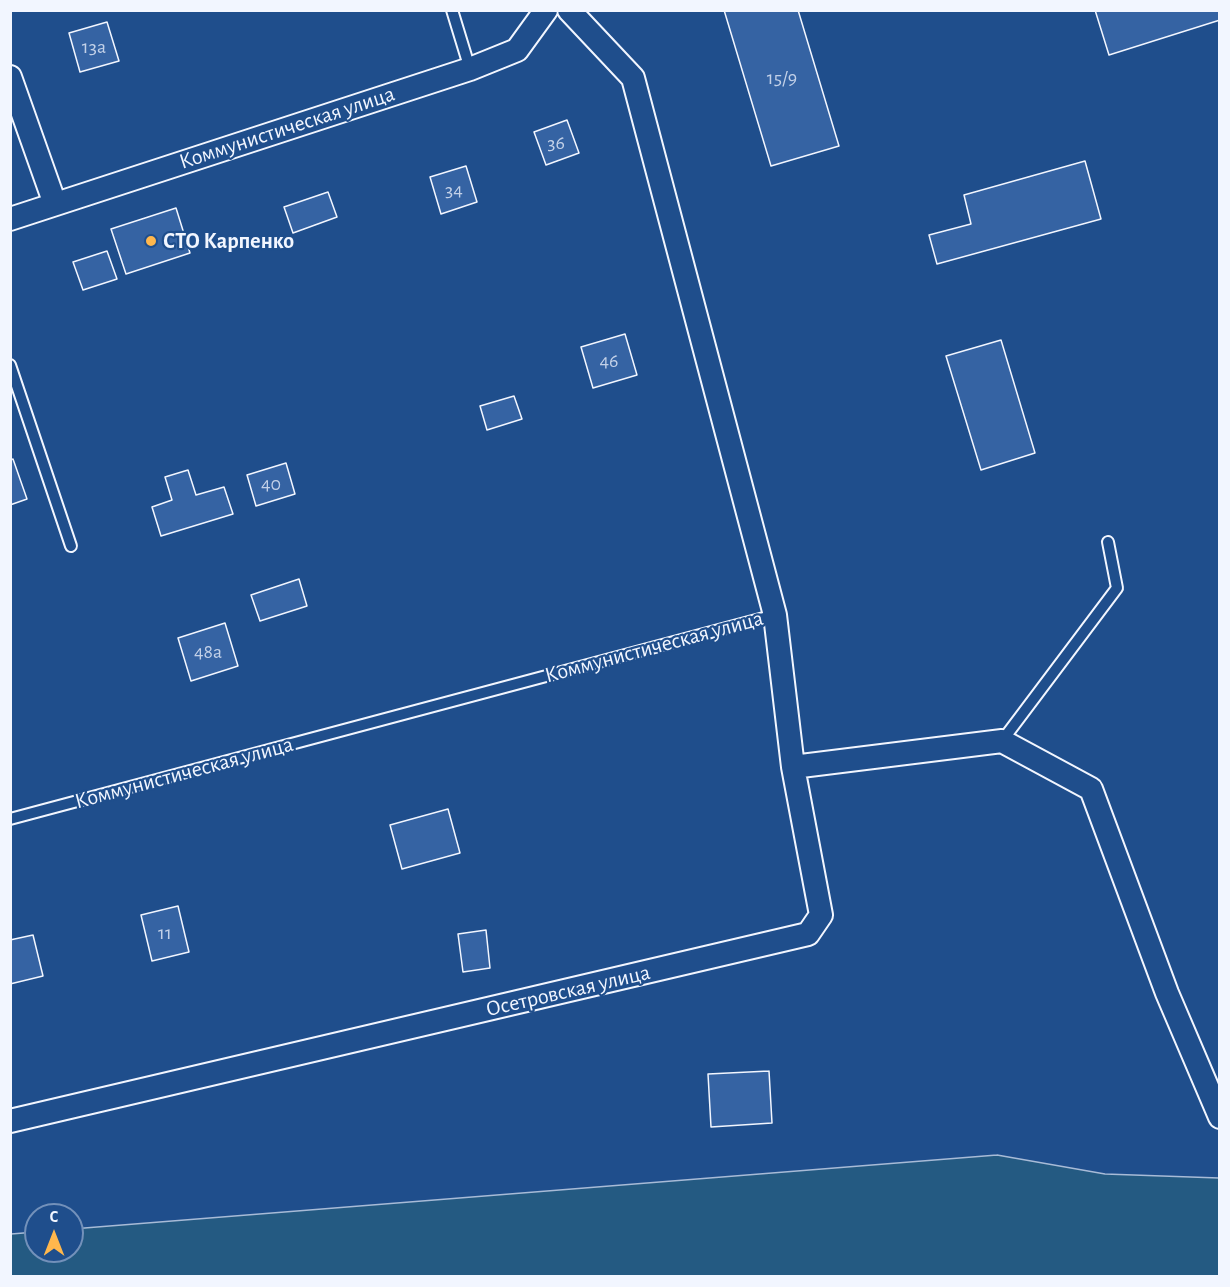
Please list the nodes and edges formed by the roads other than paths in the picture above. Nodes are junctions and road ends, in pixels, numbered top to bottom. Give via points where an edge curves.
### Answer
1 (452, 10) edge
2 (568, 10) edge
3 (543, 12) edge
4 (470, 69) junction
5 (10, 77) edge
6 (55, 204) junction
7 (10, 219) edge
8 (10, 365) edge
9 (1108, 542) dead end
10 (71, 546) dead end
11 (775, 615) junction
12 (1002, 741) junction
13 (793, 767) junction
14 (10, 819) edge
15 (1220, 1117) edge
16 (10, 1121) edge

1 - 4 lane
2 - 11 street, Коммунистическая улица via 633,78
3 - 4 street, Коммунистическая улица via 517,50
4 - 6 street, Коммунистическая улица
5 - 6 street
6 - 7 street, Коммунистическая улица
8 - 10 lane
9 - 12 lane via 1117,588
11 - 13 street, Осетровская улица
11 - 14 lane, Коммунистическая улица
12 - 13 street
12 - 15 street via 1091,789 1167,993
13 - 16 street, Осетровская улица via 820,915 808,934

